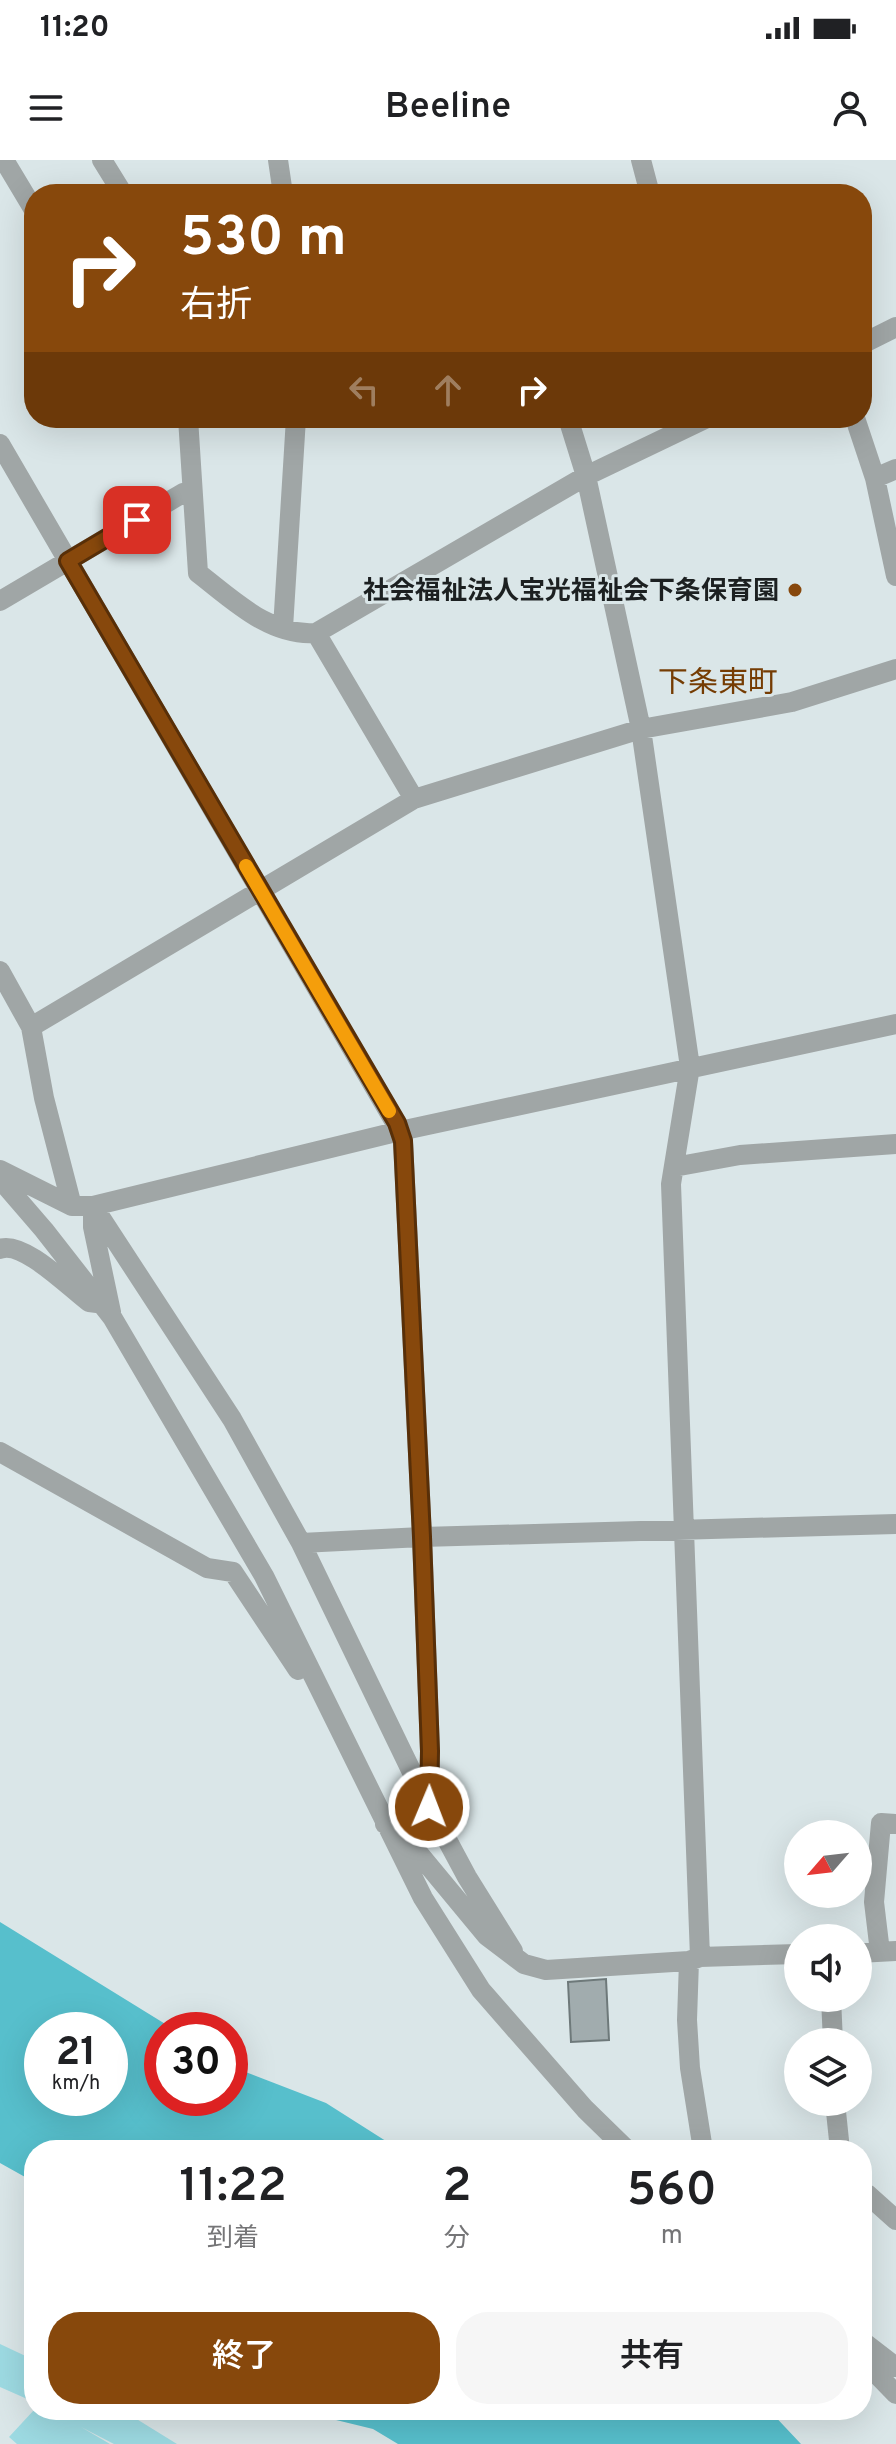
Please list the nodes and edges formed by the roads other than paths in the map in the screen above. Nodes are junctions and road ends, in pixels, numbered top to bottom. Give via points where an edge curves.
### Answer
1 (4, 160) edge
2 (102, 160) edge
3 (278, 160) edge
4 (641, 160) edge
5 (117, 184) edge
6 (282, 184) edge
7 (647, 184) edge
8 (24, 193) edge
9 (896, 327) edge
10 (872, 339) edge
11 (189, 428) edge
12 (296, 428) edge
13 (571, 428) edge
14 (686, 428) edge
15 (858, 428) edge
16 (0, 444) edge
17 (896, 469) edge
18 (586, 476) junction
19 (875, 478) junction
20 (192, 491) junction
21 (68, 561) junction
22 (896, 576) edge
23 (0, 601) edge
24 (283, 628) junction
25 (316, 633) junction
26 (896, 669) edge
27 (641, 729) junction
28 (414, 799) junction
29 (260, 890) junction
30 (0, 971) edge
31 (896, 1024) edge
32 (31, 1027) junction
33 (690, 1067) junction
34 (400, 1131) junction
35 (896, 1144) edge
36 (674, 1167) junction
37 (0, 1170) edge
38 (0, 1179) edge
39 (72, 1206) junction
40 (93, 1206) junction
41 (0, 1249) edge
42 (106, 1310) junction
43 (0, 1452) edge
44 (896, 1524) edge
45 (684, 1529) junction
46 (422, 1537) junction
47 (301, 1543) junction
48 (324, 1700) junction
49 (429, 1807) junction
50 (385, 1824) junction
51 (896, 1824) edge
52 (888, 1952) edge
53 (784, 1955) edge
54 (694, 1959) junction
55 (520, 1961) junction
56 (836, 2116) edge
57 (617, 2140) edge
58 (701, 2140) edge
59 (839, 2140) edge
60 (872, 2198) edge
61 (896, 2220) edge
62 (872, 2349) edge
63 (896, 2367) edge
64 (872, 2369) edge
65 (896, 2394) edge

1 - 8 street
2 - 5 street
3 - 6 street
4 - 7 street
9 - 10 street
11 - 20 street
12 - 24 street
13 - 18 street
14 - 18 street
15 - 19 street
16 - 21 street
17 - 19 street
18 - 25 street
18 - 27 street
19 - 22 street
20 - 21 street
20 - 24 street via 198,573 254,616
21 - 23 street
21 - 29 street
24 - 25 street
25 - 28 street
26 - 27 street via 792,702
27 - 28 street
27 - 33 street
28 - 29 street
29 - 32 street
29 - 34 street
30 - 32 street
31 - 33 street
32 - 39 street
33 - 34 street
33 - 36 street
34 - 40 street
34 - 46 street
35 - 36 street via 740,1155
36 - 45 street
37 - 39 street
38 - 42 street
39 - 40 street
40 - 42 street
40 - 47 street via 232,1419
41 - 42 street via 22,1249
42 - 48 street via 264,1576
43 - 48 street via 207,1568 233,1572 305,1681
44 - 45 street
45 - 46 street
45 - 54 street
46 - 47 street
46 - 49 street
47 - 49 street
48 - 50 street
49 - 55 street
50 - 55 street via 400,1831 487,1936
50 - 57 street via 423,1898 481,1990
51 - 52 street via 881,1823 874,1902
53 - 54 street
54 - 55 street via 546,1970
54 - 58 street via 687,2020
56 - 59 street
60 - 61 street
62 - 63 street
64 - 65 street

